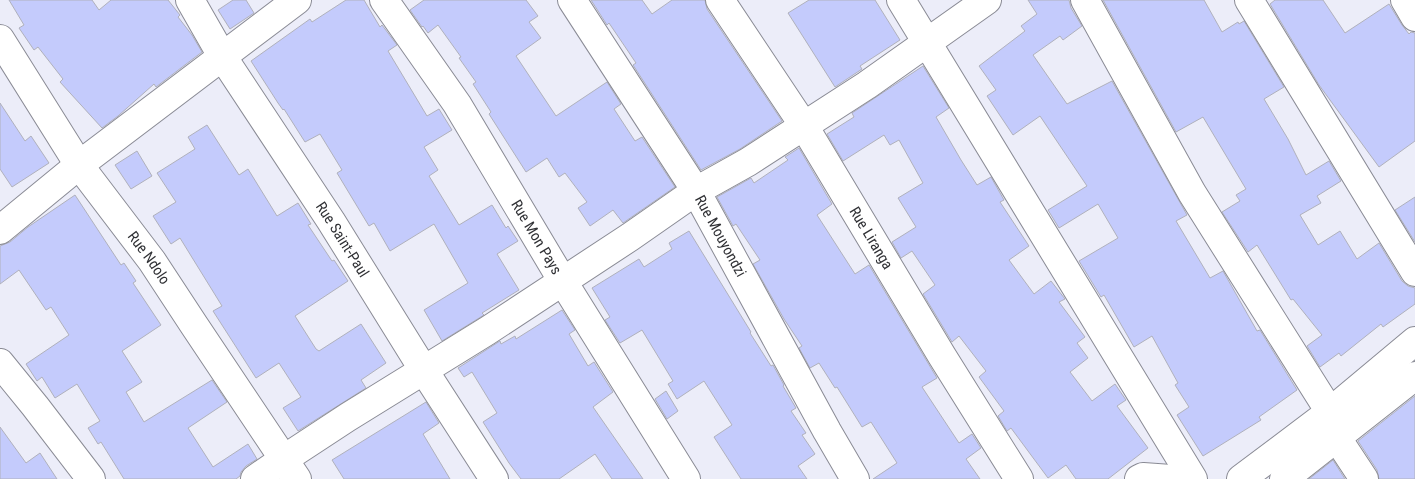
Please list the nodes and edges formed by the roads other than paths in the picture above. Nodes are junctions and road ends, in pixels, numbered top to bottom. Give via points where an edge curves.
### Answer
1 (190, 0) edge
2 (298, 0) edge
3 (384, 0) edge
4 (572, 0) edge
5 (720, 0) edge
6 (900, 0) edge
7 (987, 0) edge
8 (1085, 0) edge
9 (1249, 0) edge
10 (1405, 0) edge
11 (1415, 17) edge
12 (0, 39) edge
13 (927, 43) junction
14 (222, 56) junction
15 (804, 126) junction
16 (79, 165) junction
17 (696, 191) junction
18 (0, 230) edge
19 (1415, 272) edge
20 (562, 280) junction
21 (1415, 341) edge
22 (0, 363) edge
23 (423, 369) junction
24 (1415, 376) edge
25 (1330, 412) junction
26 (1337, 438) junction
27 (290, 469) edge
28 (91, 479) edge
29 (255, 479) edge
30 (494, 479) edge
31 (686, 479) edge
32 (855, 479) edge
33 (1019, 479) edge
34 (1139, 479) edge
35 (1171, 479) edge
36 (1193, 479) edge
37 (1241, 479) edge
38 (1284, 479) edge
39 (1364, 479) edge

1 - 14 street, Rue Saint-Paul
2 - 14 street
3 - 20 street, Rue Mon Pays via 457,104
4 - 17 street, Rue Mouyondzi
5 - 15 street, Rue Liranga
6 - 13 street
7 - 13 street
8 - 25 street via 1192,193
9 - 19 street
10 - 11 street
12 - 16 street, Rue Ndolo
13 - 15 street
13 - 36 street
14 - 16 street
14 - 23 street, Rue Saint-Paul via 331,221
15 - 17 street
15 - 33 street, Rue Liranga
16 - 18 street
16 - 27 street, Rue Ndolo via 152,260
17 - 20 street
17 - 32 street, Rue Mouyondzi
20 - 23 street via 487,331
20 - 31 street, Rue Mon Pays
21 - 25 street
22 - 28 street
23 - 27 street
23 - 30 street, Rue Saint-Paul
24 - 26 street
25 - 37 street
26 - 38 street
26 - 39 street
27 - 29 street
34 - 35 street

